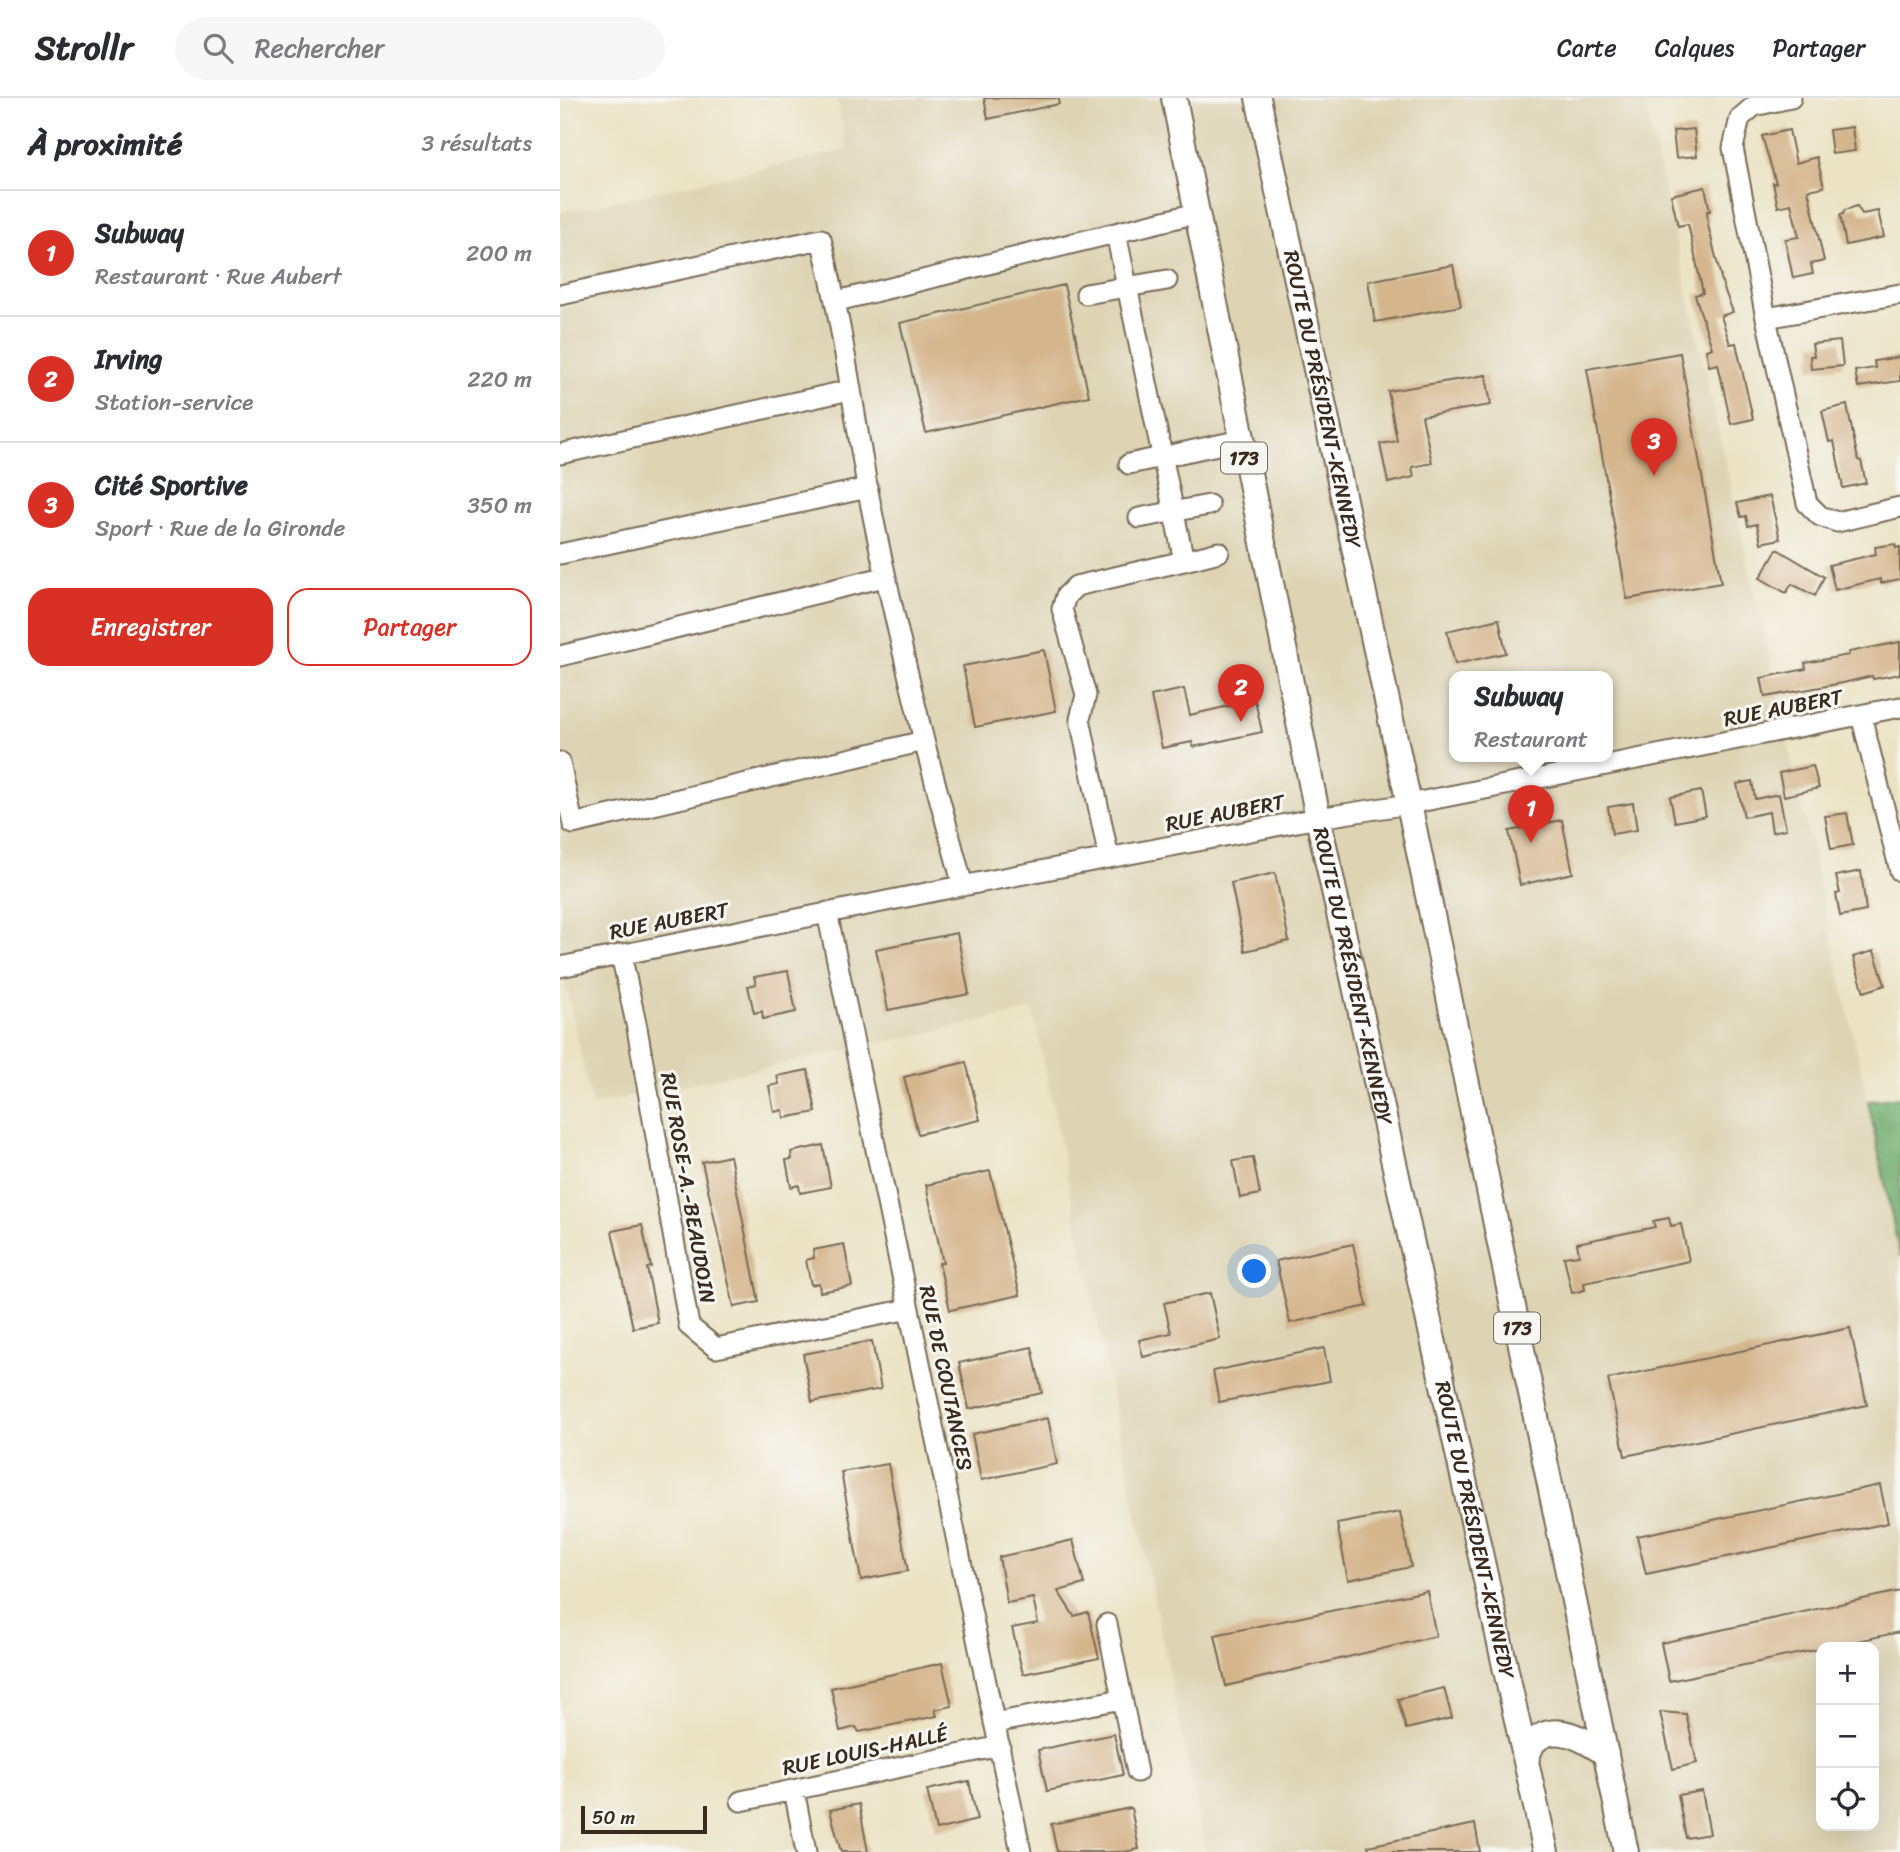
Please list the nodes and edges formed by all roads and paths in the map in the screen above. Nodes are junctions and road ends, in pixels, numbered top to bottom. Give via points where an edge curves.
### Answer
1 (1174, 98) edge
2 (1258, 98) edge
3 (1791, 98) edge
4 (1197, 213) junction
5 (1116, 233) junction
6 (1167, 280) dead end
7 (1127, 286) junction
8 (1086, 294) dead end
9 (1900, 294) edge
10 (560, 295) edge
11 (837, 301) junction
12 (1766, 318) junction
13 (850, 390) junction
14 (1241, 440) junction
15 (560, 454) edge
16 (1162, 457) junction
17 (1129, 464) dead end
18 (868, 488) junction
19 (1209, 505) dead end
20 (1900, 507) edge
21 (1174, 511) junction
22 (1139, 518) dead end
23 (1219, 552) dead end
24 (560, 554) edge
25 (1184, 561) junction
26 (884, 577) junction
27 (560, 656) edge
28 (1900, 706) edge
29 (1861, 715) junction
30 (924, 741) junction
31 (560, 762) edge
32 (1409, 804) junction
33 (1318, 818) junction
34 (1109, 858) junction
35 (1900, 871) edge
36 (963, 886) junction
37 (827, 912) junction
38 (621, 954) junction
39 (560, 967) edge
40 (909, 1309) junction
41 (1107, 1625) dead end
42 (1122, 1699) junction
43 (995, 1723) junction
44 (1000, 1746) junction
45 (1606, 1754) junction
46 (1527, 1757) junction
47 (1137, 1772) dead end
48 (794, 1790) junction
49 (741, 1801) dead end
50 (806, 1852) edge
51 (1021, 1852) edge
52 (1546, 1852) edge
53 (1626, 1852) edge

1 - 4 main road, ROUTE DU PRÉSIDENT-KENNEDY / 173
2 - 32 main road, ROUTE DU PRÉSIDENT-KENNEDY / 173
3 - 12 street via 1754,106 1740,118 1733,148
4 - 5 street
4 - 14 main road, ROUTE DU PRÉSIDENT-KENNEDY / 173
5 - 7 street
5 - 11 street
6 - 7 street
7 - 8 street
7 - 16 street
9 - 12 street
10 - 11 street via 821,239
11 - 13 street
12 - 20 street via 1807,503 1820,516 1837,522
13 - 15 street
13 - 18 street
14 - 16 street
14 - 33 main road, ROUTE DU PRÉSIDENT-KENNEDY / 173
16 - 17 street
16 - 21 street
18 - 24 street
18 - 26 street
19 - 21 street
21 - 22 street
21 - 25 street
23 - 25 street
25 - 34 street via 1076,586 1062,609 1086,695 1080,719
26 - 27 street
26 - 30 street
28 - 29 street, RUE AUBERT
29 - 32 street, RUE AUBERT
29 - 35 street
30 - 31 street via 573,824
30 - 36 street
32 - 33 street, RUE AUBERT
32 - 45 main road, ROUTE DU PRÉSIDENT-KENNEDY / 173
33 - 34 street, RUE AUBERT
33 - 46 main road, ROUTE DU PRÉSIDENT-KENNEDY / 173
34 - 36 street, RUE AUBERT
36 - 37 street, RUE AUBERT
37 - 38 street, RUE AUBERT
37 - 40 street, RUE DE COUTANCES
38 - 39 street, RUE AUBERT
38 - 40 street, RUE ROSE-A.-BEAUDOIN via 689,1326 716,1348
40 - 43 street, RUE DE COUTANCES
41 - 42 street
42 - 43 street
42 - 47 street
43 - 44 street, RUE DE COUTANCES
44 - 48 street, RUE LOUIS-HALLÉ
44 - 51 street, RUE DE COUTANCES
45 - 46 main road via 1567,1733 1549,1733 1534,1742
45 - 53 main road, ROUTE DU PRÉSIDENT-KENNEDY / 173
46 - 52 main road, ROUTE DU PRÉSIDENT-KENNEDY / 173
48 - 49 street, RUE LOUIS-HALLÉ
48 - 50 street

